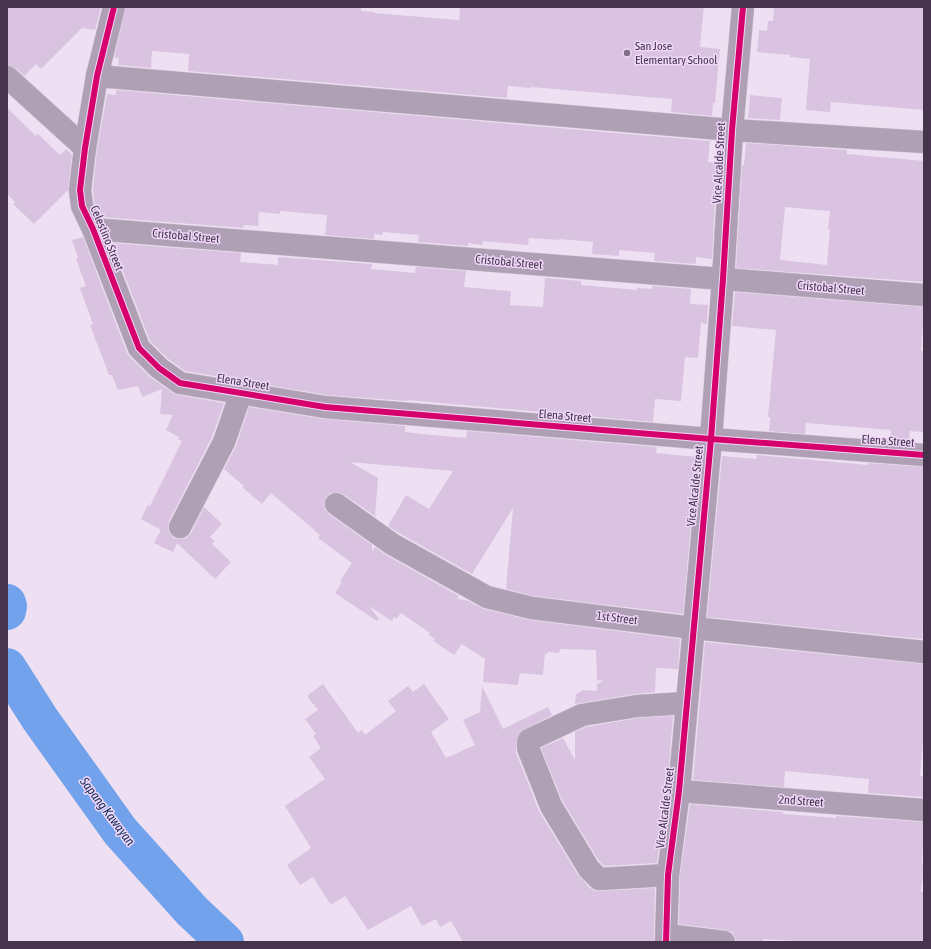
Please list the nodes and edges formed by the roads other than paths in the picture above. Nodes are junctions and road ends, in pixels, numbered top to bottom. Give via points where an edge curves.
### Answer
1 (114, 7) edge
2 (743, 7) edge
3 (97, 76) junction
4 (7, 77) edge
5 (732, 130) junction
6 (924, 142) edge
7 (85, 148) junction
8 (93, 229) junction
9 (723, 279) junction
10 (924, 296) edge
11 (205, 387) joint
12 (241, 393) junction
13 (711, 439) junction
14 (924, 455) edge
15 (336, 504) dead end
16 (180, 527) dead end
17 (693, 628) junction
18 (924, 652) edge
19 (686, 703) junction
20 (678, 791) junction
21 (924, 810) edge
22 (668, 875) junction
23 (667, 939) edge
24 (724, 942) edge

1 - 3 street, Celestino Street
2 - 5 street, Vice Alcalde Street
3 - 5 street
3 - 7 street, Celestino Street
4 - 7 street
5 - 6 street
5 - 9 street, Vice Alcalde Street
7 - 8 street, Celestino Street via 80,190 82,206
8 - 9 street, Cristobal Street
8 - 11 street, Celestino Street via 139,348 159,368 180,383
9 - 10 street, Cristobal Street
9 - 13 street, Vice Alcalde Street
11 - 12 street, Elena Street
12 - 13 street, Elena Street via 325,406
12 - 16 street via 224,442
13 - 14 street, Elena Street
13 - 17 street, Vice Alcalde Street
15 - 17 street, 1st Street via 392,544 486,597 532,608
17 - 18 street, 1st Street
17 - 19 street, Vice Alcalde Street
19 - 20 street, Vice Alcalde Street
19 - 22 street via 637,706 582,715 529,740 528,743 551,806 589,869 599,879
20 - 21 street, 2nd Street
20 - 22 street, Vice Alcalde Street
22 - 23 street, Vice Alcalde Street
23 - 24 street

